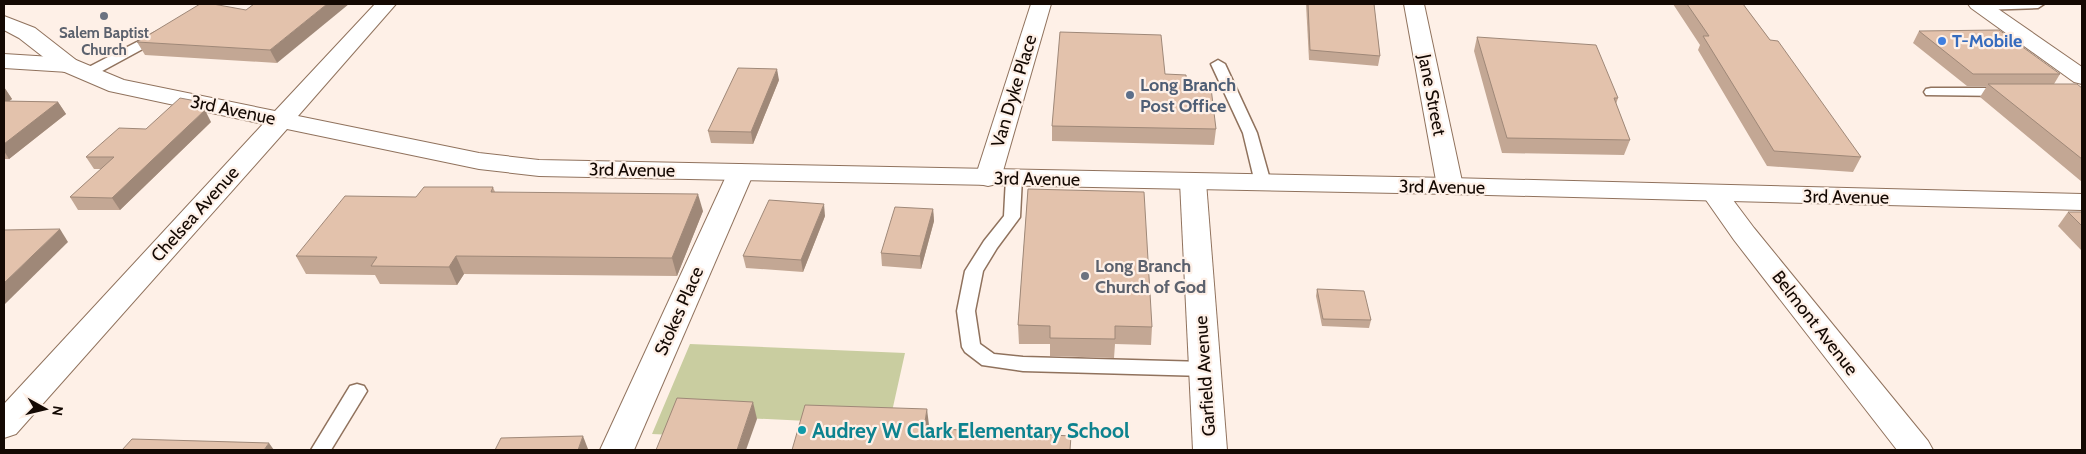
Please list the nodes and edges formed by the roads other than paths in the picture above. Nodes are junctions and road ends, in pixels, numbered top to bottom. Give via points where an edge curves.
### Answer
1 (386, 4) edge
2 (1041, 4) edge
3 (1414, 4) edge
4 (2038, 4) edge
5 (1979, 5) edge
6 (4, 22) edge
7 (166, 31) edge
8 (4, 61) edge
9 (1218, 64) dead end
10 (78, 69) junction
11 (2082, 77) edge
12 (1931, 92) dead end
13 (2019, 92) edge
14 (281, 120) junction
15 (741, 172) junction
16 (988, 178) junction
17 (1014, 178) junction
18 (1193, 182) junction
19 (1263, 183) junction
20 (1450, 186) junction
21 (1715, 194) junction
22 (2082, 202) edge
23 (1205, 370) junction
24 (357, 392) dead end
25 (4, 425) edge
26 (321, 450) edge
27 (617, 450) edge
28 (1210, 450) edge
29 (1916, 450) edge

1 - 14 street, Chelsea Avenue
2 - 16 street, Van Dyke Place
3 - 20 street, Jane Street
4 - 5 lane
5 - 11 street
6 - 10 street via 27,33
7 - 10 lane
8 - 10 street, 3rd Avenue
9 - 19 lane via 1250,132
10 - 14 street, 3rd Avenue via 117,86
12 - 13 lane
14 - 15 street, 3rd Avenue via 479,162 539,168
14 - 25 street, Chelsea Avenue
15 - 16 street, 3rd Avenue
15 - 27 street, Stokes Place
16 - 17 street, 3rd Avenue
17 - 18 street, 3rd Avenue
17 - 23 lane via 1012,217 974,271 966,311 971,347 989,360 1022,364
18 - 19 street, 3rd Avenue
18 - 23 street, Garfield Avenue
19 - 20 street, 3rd Avenue
20 - 21 street, 3rd Avenue
21 - 22 street, 3rd Avenue
21 - 29 street, Belmont Avenue
23 - 28 street, Garfield Avenue
24 - 26 lane

